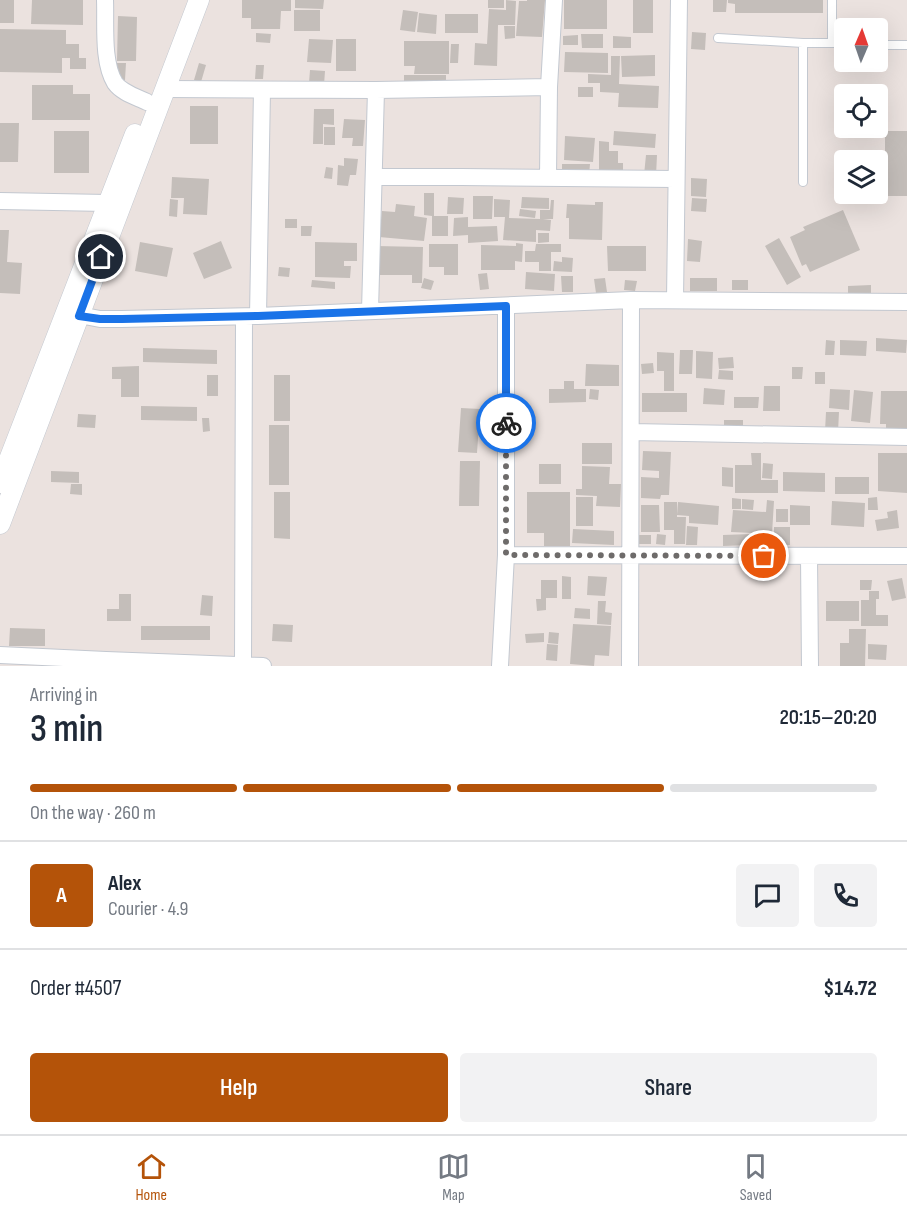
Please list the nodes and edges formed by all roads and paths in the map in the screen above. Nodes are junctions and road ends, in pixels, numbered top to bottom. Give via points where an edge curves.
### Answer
1 (105, 0) edge
2 (187, 0) edge
3 (199, 0) edge
4 (554, 0) edge
5 (679, 0) edge
6 (832, 0) edge
7 (718, 38) dead end
8 (803, 43) junction
9 (832, 43) joint
10 (888, 45) edge
11 (907, 45) edge
12 (549, 87) junction
13 (166, 90) junction
14 (262, 90) junction
15 (376, 90) junction
16 (147, 102) junction
17 (374, 177) junction
18 (548, 177) junction
19 (676, 179) junction
20 (803, 182) dead end
21 (0, 201) edge
22 (107, 203) junction
23 (631, 300) junction
24 (675, 300) junction
25 (907, 302) edge
26 (506, 306) junction
27 (370, 311) junction
28 (72, 314) junction
29 (251, 317) junction
30 (631, 432) junction
31 (907, 436) edge
32 (0, 483) edge
33 (0, 524) edge
34 (506, 555) junction
35 (631, 555) junction
36 (809, 556) junction
37 (907, 556) edge
38 (0, 655) edge
39 (106, 663) edge
40 (243, 665) edge
41 (263, 666) edge
42 (500, 666) edge
43 (630, 666) edge
44 (810, 666) edge

1 - 16 street via 107,62 116,84
2 - 16 street
3 - 13 street
4 - 12 street
5 - 19 street
6 - 9 lane
7 - 8 lane
8 - 9 lane
8 - 20 lane
10 - 11 lane
12 - 15 street
12 - 18 street
13 - 14 street
13 - 28 street
14 - 15 street
14 - 29 street
15 - 17 street
16 - 22 street
17 - 18 street
17 - 27 street
18 - 19 street
19 - 24 street
21 - 22 street
22 - 28 street
23 - 24 street
23 - 26 street
23 - 30 street
24 - 25 street
26 - 27 street
26 - 34 street
27 - 29 street
28 - 29 street via 100,319
28 - 32 street
28 - 33 street
29 - 40 street
30 - 31 street
30 - 35 street
34 - 35 street
34 - 42 street
35 - 36 street
35 - 43 street
36 - 37 street
36 - 44 street
38 - 39 street
39 - 40 street
40 - 41 street

